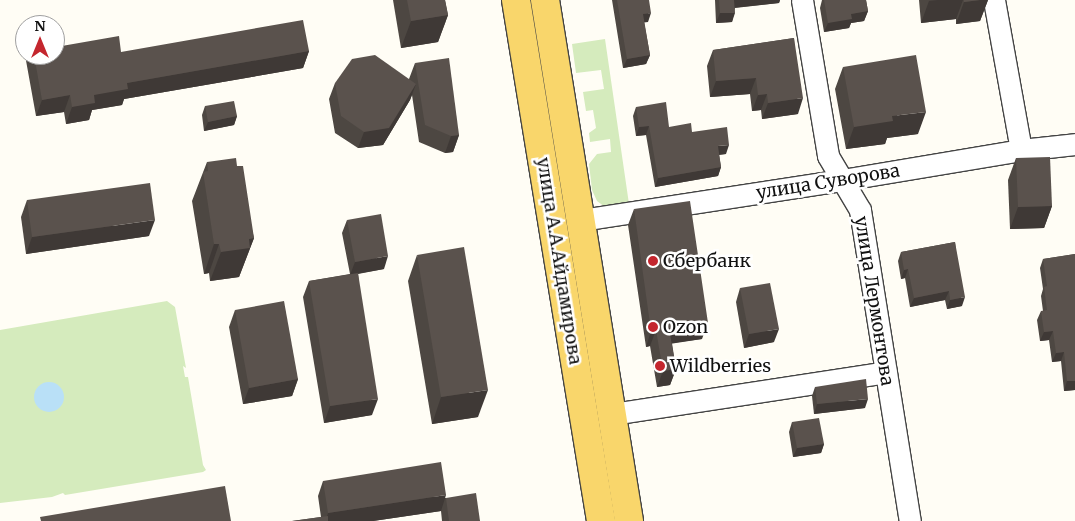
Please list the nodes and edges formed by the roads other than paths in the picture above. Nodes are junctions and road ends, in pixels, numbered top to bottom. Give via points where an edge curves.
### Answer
1 (516, 0) edge
2 (545, 0) edge
3 (802, 0) edge
4 (994, 0) edge
5 (1075, 144) edge
6 (1021, 150) junction
7 (842, 180) junction
8 (581, 220) junction
9 (886, 372) junction
10 (612, 414) junction
11 (601, 521) edge
12 (629, 521) edge
13 (910, 521) edge

1 - 11 main road, улица А.А.Айдамирова
2 - 8 main road, улица А.А.Айдамирова
3 - 7 street, улица Лермонтова via 828,156
4 - 6 street
5 - 6 street, улица Суворова
6 - 7 street, улица Суворова
7 - 8 street, улица Суворова
7 - 9 street, улица Лермонтова via 860,210
8 - 10 main road, улица А.А.Айдамирова
9 - 10 street
9 - 13 street, улица Лермонтова
10 - 12 main road, улица А.А.Айдамирова

